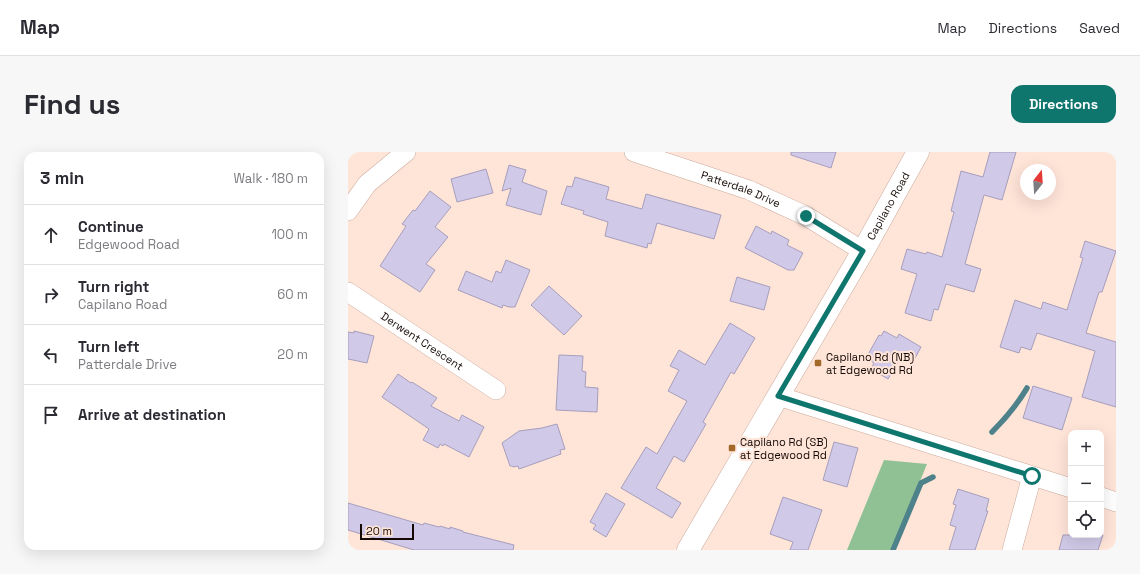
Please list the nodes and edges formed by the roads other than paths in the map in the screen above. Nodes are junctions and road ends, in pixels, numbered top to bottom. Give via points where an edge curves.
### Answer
1 (406, 152) edge
2 (634, 152) edge
3 (918, 152) edge
4 (348, 211) edge
5 (863, 251) junction
6 (348, 292) edge
7 (496, 390) dead end
8 (778, 396) junction
9 (1032, 476) junction
10 (1068, 487) edge
11 (1104, 498) edge
12 (1116, 502) edge
13 (688, 550) edge
14 (1012, 550) edge

1 - 4 street via 367,184
2 - 5 street, Patterdale Drive via 749,190 806,216
3 - 5 main road, Capilano Road
5 - 8 main road, Capilano Road
6 - 7 street, Derwent Crescent
8 - 9 street
8 - 13 main road, Capilano Road
9 - 10 street
9 - 14 street
11 - 12 street

